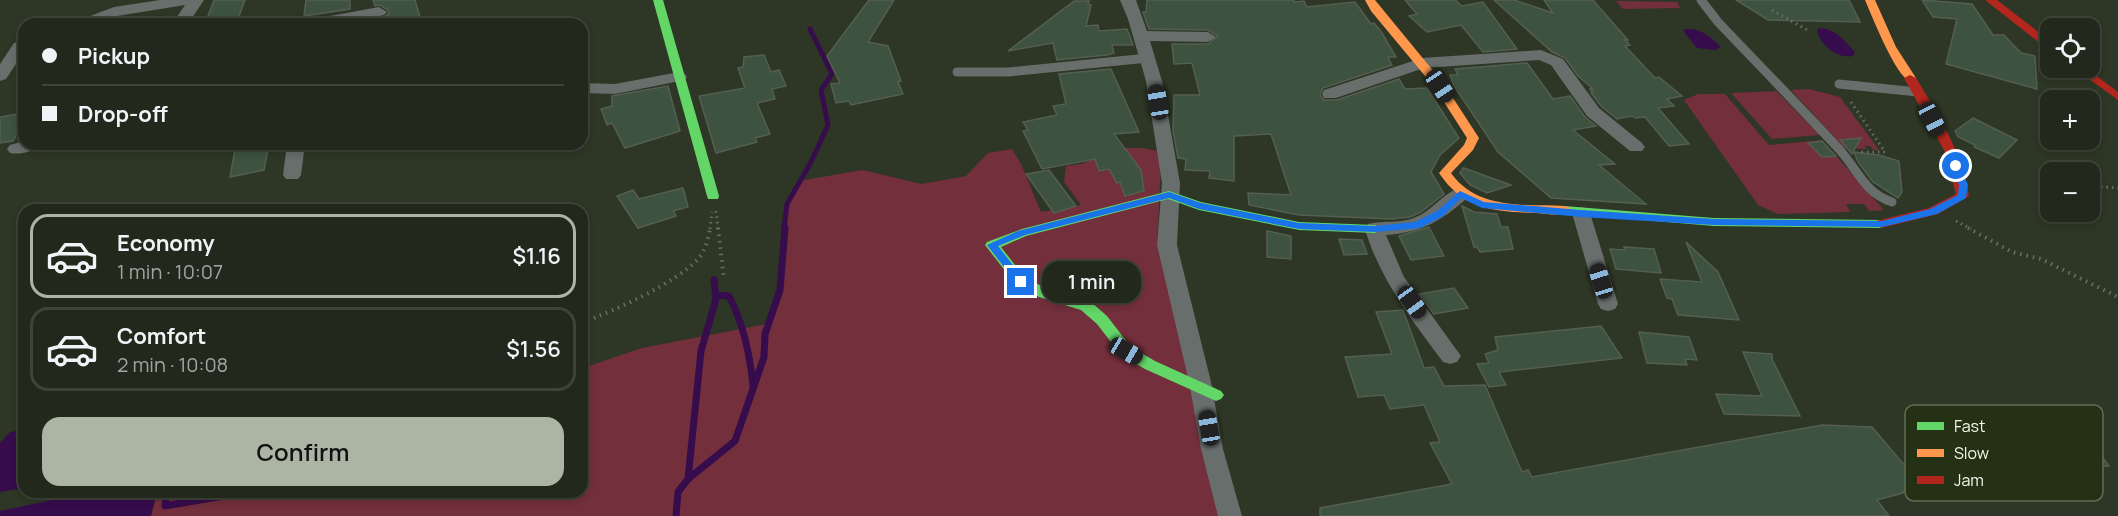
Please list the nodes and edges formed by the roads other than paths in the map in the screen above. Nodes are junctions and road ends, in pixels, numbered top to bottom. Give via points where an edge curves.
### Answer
1 (188, 0) edge
2 (196, 0) edge
3 (657, 0) edge
4 (1128, 0) edge
5 (1370, 0) edge
6 (1701, 0) edge
7 (1870, 0) edge
8 (1990, 0) edge
9 (380, 12) dead end
10 (98, 18) edge
11 (184, 18) edge
12 (349, 18) edge
13 (1142, 36) junction
14 (1208, 37) dead end
15 (2040, 38) edge
16 (18, 46) edge
17 (0, 50) edge
18 (18, 51) edge
19 (1148, 58) junction
20 (1422, 63) junction
21 (957, 72) dead end
22 (0, 76) edge
23 (679, 77) junction
24 (2092, 78) edge
25 (1839, 84) dead end
26 (588, 90) edge
27 (1918, 92) junction
28 (1330, 94) dead end
29 (2118, 97) edge
30 (1636, 147) dead end
31 (295, 150) edge
32 (292, 175) dead end
33 (1460, 194) junction
34 (1169, 195) junction
35 (713, 196) road end
36 (1892, 202) dead end
37 (1581, 213) junction
38 (1375, 229) junction
39 (1608, 304) dead end
40 (1450, 356) dead end
41 (1208, 391) junction
42 (1230, 516) edge

1 - 10 street
2 - 11 street
3 - 23 street
4 - 13 street
5 - 20 street
6 - 36 lane via 1840,151 1857,176 1878,197
7 - 27 street via 1890,45
8 - 15 street
9 - 12 street
13 - 14 street
13 - 19 street
16 - 17 street
18 - 22 street
19 - 21 lane via 1009,72
19 - 34 street via 1171,183
20 - 28 street
20 - 30 street via 1537,54 1551,58 1593,112
20 - 33 street via 1473,138 1472,144 1446,168 1450,183
23 - 26 street
23 - 35 street
24 - 29 street
25 - 27 lane
27 - 37 street via 1964,185 1963,196 1938,209 1882,224 1714,222
31 - 32 street
33 - 37 street via 1482,204
33 - 38 street via 1417,225
34 - 38 street via 1199,206 1299,226
34 - 41 street via 1167,245 1174,281
34 - 41 street via 1022,233 992,245 1021,282 1086,306 1126,351
37 - 39 street
38 - 40 street via 1378,244 1399,284
41 - 42 street via 1212,449

